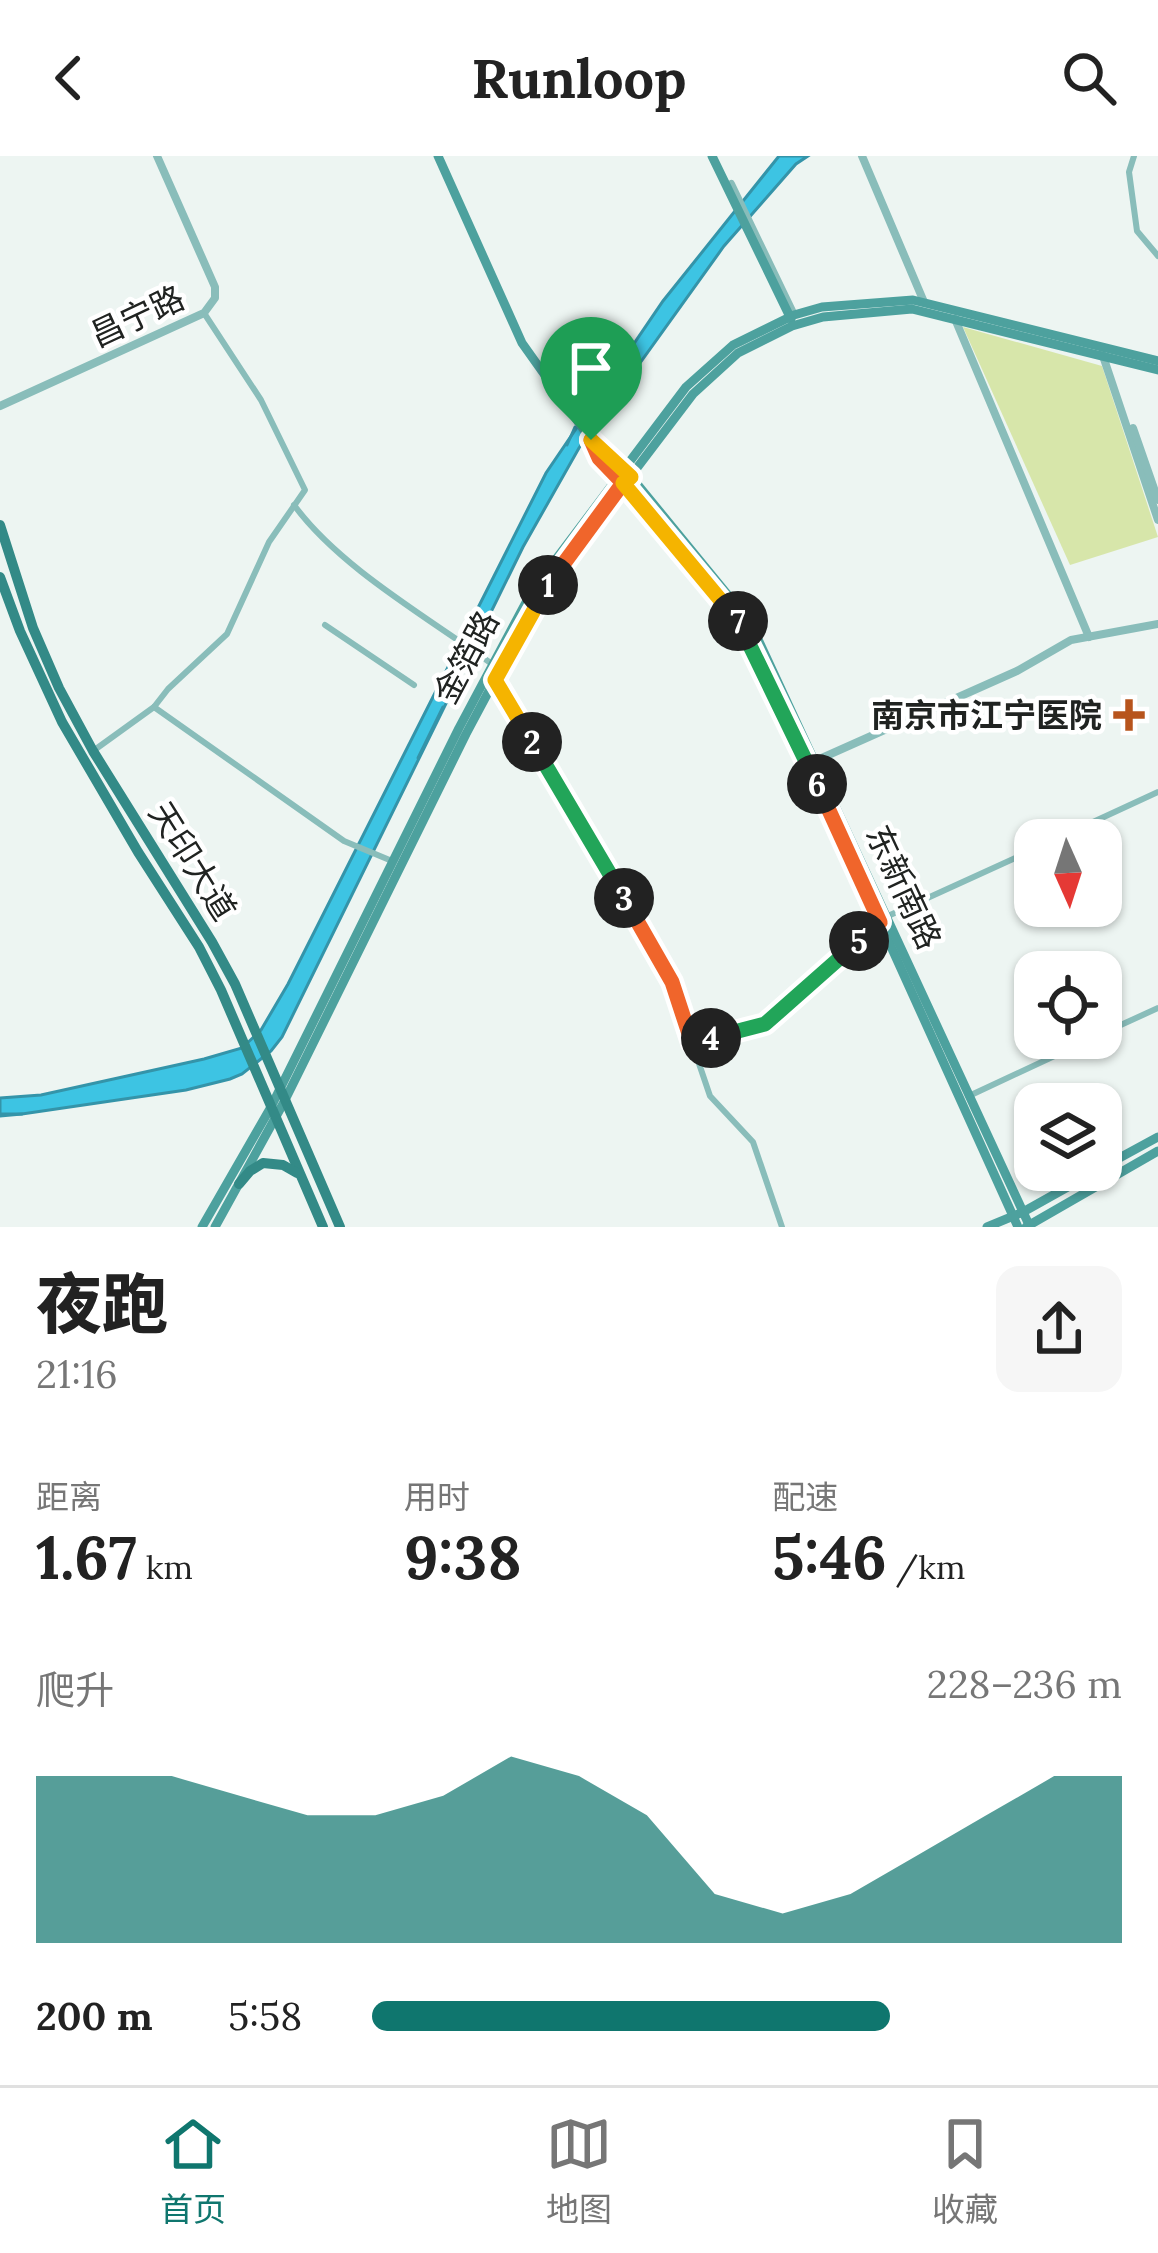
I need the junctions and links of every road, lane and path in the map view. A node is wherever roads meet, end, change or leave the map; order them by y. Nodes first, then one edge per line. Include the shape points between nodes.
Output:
1 (157, 156) edge
2 (437, 156) edge
3 (715, 156) edge
4 (862, 156) edge
5 (1134, 156) edge
6 (1158, 256) edge
7 (924, 302) junction
8 (204, 313) junction
9 (793, 319) junction
10 (955, 319) junction
11 (1104, 351) junction
12 (1158, 361) edge
13 (1158, 370) edge
14 (0, 406) edge
15 (624, 476) junction
16 (1158, 500) edge
17 (294, 506) junction
18 (1158, 520) edge
19 (0, 525) edge
20 (0, 577) edge
21 (1158, 624) edge
22 (325, 625) dead end
23 (1089, 637) junction
24 (493, 664) junction
25 (495, 680) junction
26 (414, 685) dead end
27 (154, 707) junction
28 (94, 752) junction
29 (815, 761) junction
30 (1158, 792) edge
31 (1100, 819) edge
32 (1014, 859) edge
33 (394, 862) junction
34 (884, 919) junction
35 (1158, 1008) edge
36 (1122, 1025) edge
37 (692, 1043) junction
38 (1049, 1059) edge
39 (282, 1096) junction
40 (971, 1096) junction
41 (273, 1113) junction
42 (1158, 1136) edge
43 (1158, 1151) edge
44 (1122, 1156) edge
45 (301, 1178) junction
46 (239, 1184) junction
47 (1068, 1191) edge
48 (1023, 1222) edge
49 (202, 1227) edge
50 (215, 1227) edge
51 (323, 1227) edge
52 (340, 1227) edge
53 (782, 1227) edge
54 (987, 1227) edge

1 - 8 street, 昌宁路 via 214,287
2 - 15 main road via 521,343
3 - 9 main road
4 - 7 street
5 - 6 street via 1137,231
7 - 9 main road, 金箔路 via 821,308
7 - 11 main road, 金箔路
8 - 14 street, 昌宁路
8 - 17 street via 261,400 305,490
9 - 10 main road, 金箔路 via 912,309
9 - 15 main road, 金箔路 via 733,346 686,387
10 - 11 main road, 金箔路
10 - 23 street
11 - 12 main road, 金箔路
11 - 13 main road, 金箔路
11 - 16 street
11 - 18 street
15 - 24 main road, 金箔路 via 532,591
15 - 25 main road, 金箔路 via 539,597
15 - 29 main road, 东新南路 via 750,622
15 - 34 main road, 东新南路 via 742,627
17 - 24 street via 356,567
17 - 27 street via 227,634
19 - 28 main road, 天印大道 via 46,660
20 - 41 main road, 天印大道 via 62,722 199,947
21 - 23 street
22 - 26 street
23 - 29 street
24 - 33 main road, 金箔路
25 - 37 street via 672,982
25 - 39 main road, 金箔路
27 - 28 street
27 - 33 street via 344,841
28 - 39 main road, 天印大道 via 212,942
29 - 34 main road, 东新南路
30 - 31 street
32 - 34 street
33 - 39 main road, 金箔路
34 - 37 street via 765,1024
34 - 40 main road, 东新南路
34 - 48 main road, 东新南路
35 - 36 street
37 - 53 street via 710,1096 753,1142
38 - 40 street
39 - 41 main road
39 - 52 main road, 天印大道
40 - 48 main road, 东新南路
41 - 45 main road, 天印大道
41 - 46 main road
41 - 49 main road
42 - 44 main road
43 - 48 main road
45 - 46 main road via 263,1163
45 - 51 main road, 天印大道
46 - 50 main road
47 - 48 main road
48 - 54 main road

